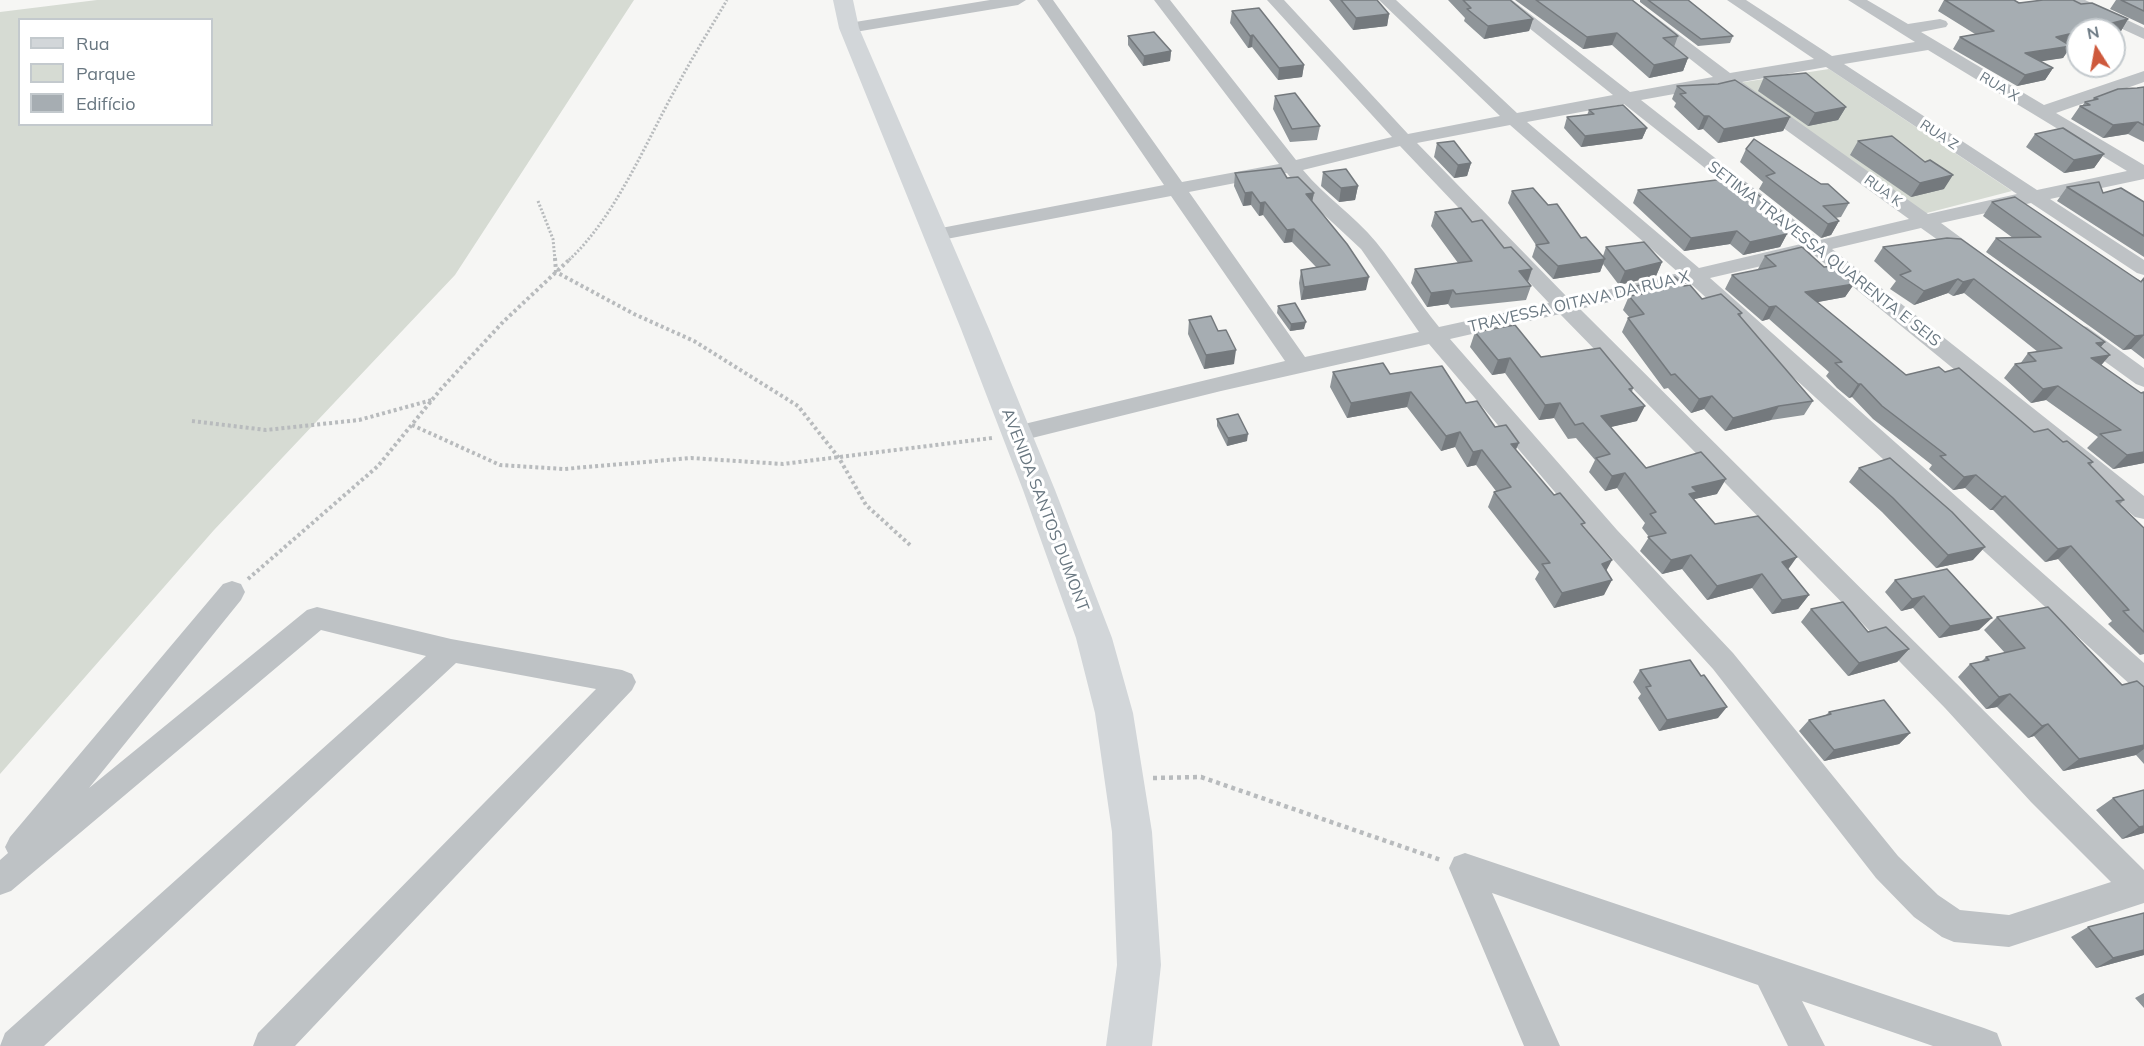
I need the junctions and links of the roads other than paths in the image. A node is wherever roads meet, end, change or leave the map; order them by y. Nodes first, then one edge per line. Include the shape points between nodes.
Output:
1 (1018, 0) edge
2 (1045, 0) edge
3 (1162, 0) edge
4 (1275, 0) edge
5 (1387, 0) edge
6 (1502, 0) edge
7 (1623, 0) edge
8 (1735, 0) edge
9 (1856, 0) edge
10 (2072, 0) edge
11 (846, 14) edge
12 (1940, 24) dead end
13 (1904, 30) junction
14 (2144, 34) edge
15 (1928, 45) junction
16 (1827, 62) junction
17 (2144, 76) edge
18 (1727, 79) junction
19 (1627, 99) junction
20 (2042, 112) junction
21 (1514, 120) junction
22 (1404, 141) junction
23 (1291, 166) junction
24 (2144, 173) edge
25 (1177, 189) junction
26 (2033, 195) junction
27 (1924, 221) junction
28 (936, 235) junction
29 (1816, 246) junction
30 (1991, 269) edge
31 (2144, 269) edge
32 (1694, 275) junction
33 (1564, 306) junction
34 (2068, 324) edge
35 (1434, 335) junction
36 (1299, 365) junction
37 (2144, 379) edge
38 (1016, 434) junction
39 (2144, 510) edge
40 (232, 592) road end
41 (451, 651) junction
42 (2144, 680) edge
43 (0, 873) edge
44 (0, 880) edge
45 (2142, 888) edge
46 (1770, 973) junction
47 (18, 1046) edge
48 (271, 1046) edge
49 (1129, 1046) edge
50 (1542, 1046) edge
51 (1808, 1046) edge
52 (1984, 1046) edge

1 - 11 street
2 - 25 street
3 - 23 street
4 - 22 street
5 - 21 street
6 - 19 street, SETIMA TRAVESSA QUARENTA E SEIS
7 - 18 street, RUA K
8 - 16 street, RUA Z
9 - 13 street, RUA X
10 - 14 street
11 - 28 main road, AVENIDA SANTOS DUMONT
12 - 13 street
13 - 15 street, RUA X
15 - 16 street
15 - 20 street, RUA X
16 - 18 street
16 - 26 street, RUA Z
17 - 20 street
18 - 19 street
18 - 27 street, RUA K
19 - 21 street
19 - 29 street, SETIMA TRAVESSA QUARENTA E SEIS
20 - 24 street, RUA X
21 - 22 street
21 - 32 street
22 - 23 street
22 - 33 street
23 - 25 street
23 - 35 street via 1325,207 1368,245
24 - 26 street, TRAVESSA OITAVA DA RUA X
25 - 28 street
25 - 36 street
26 - 27 street, TRAVESSA OITAVA DA RUA X
26 - 31 street, RUA Z
27 - 29 street, TRAVESSA OITAVA DA RUA X
27 - 30 street, RUA K
28 - 38 main road, AVENIDA SANTOS DUMONT
29 - 32 street, TRAVESSA OITAVA DA RUA X
29 - 39 street, SETIMA TRAVESSA QUARENTA E SEIS
32 - 33 street, TRAVESSA OITAVA DA RUA X
32 - 42 street
33 - 35 street, TRAVESSA OITAVA DA RUA X
33 - 45 street via 1955,699 2042,792
34 - 37 street
35 - 36 street, TRAVESSA OITAVA DA RUA X
35 - 45 street via 1608,537 1723,661 1887,867 1926,906 1954,926 2009,931
36 - 38 street, TRAVESSA OITAVA DA RUA X via 1138,401
38 - 49 main road, AVENIDA SANTOS DUMONT via 1094,638 1114,713 1132,832 1139,965
40 - 43 street
41 - 44 street via 317,618
41 - 47 street
41 - 48 street via 622,682
46 - 50 street via 1465,868
46 - 51 street
46 - 52 street

